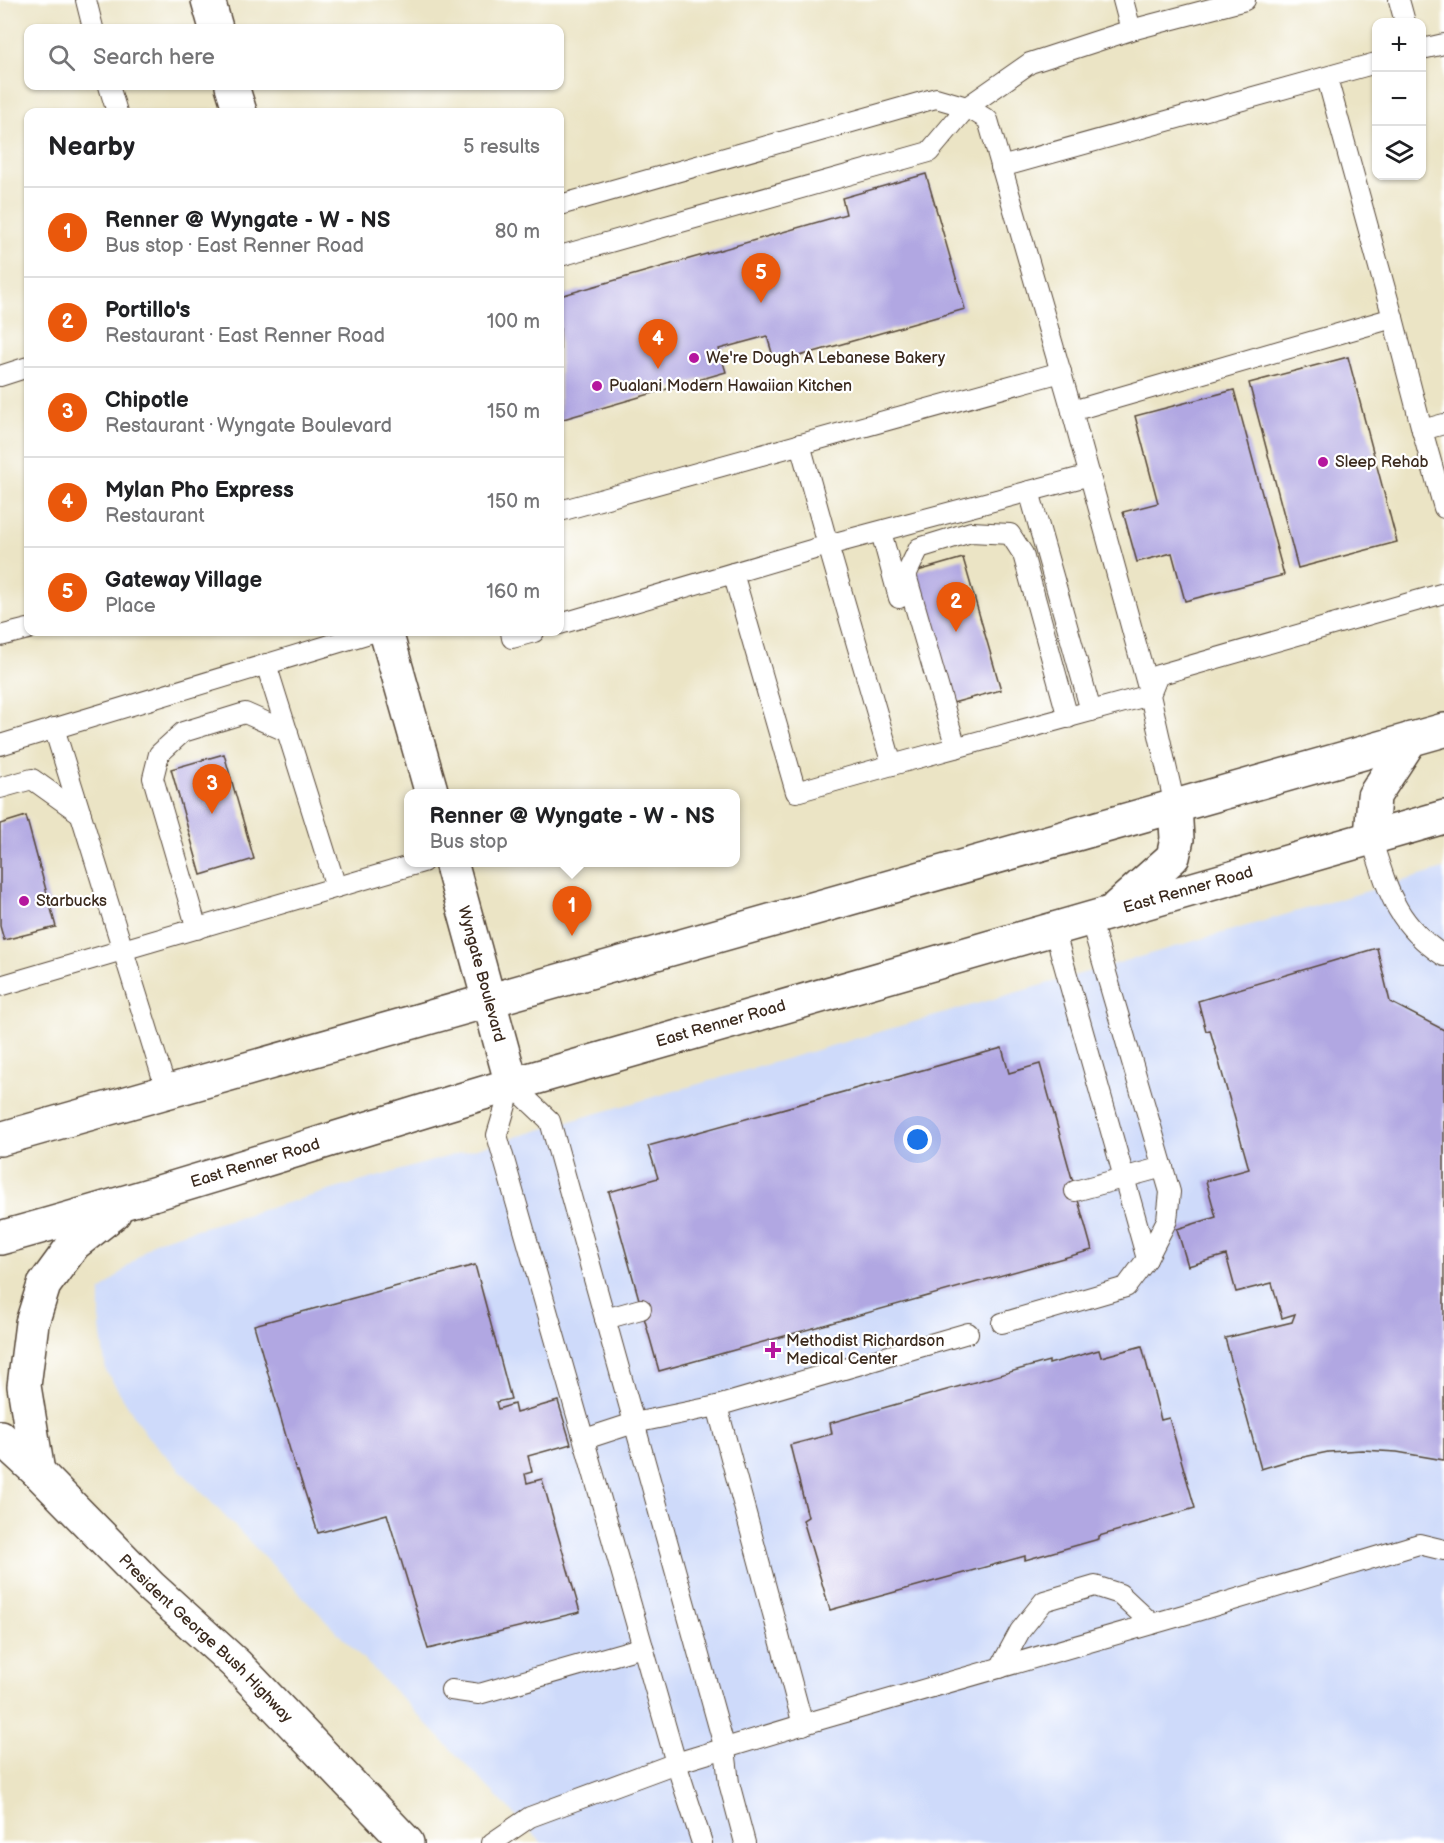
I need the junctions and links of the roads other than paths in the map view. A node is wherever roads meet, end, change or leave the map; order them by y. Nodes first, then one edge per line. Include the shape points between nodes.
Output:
1 (86, 0) edge
2 (208, 0) edge
3 (1123, 0) edge
4 (1245, 0) edge
5 (1399, 0) edge
6 (1225, 3) edge
7 (1404, 18) edge
8 (92, 24) edge
9 (215, 24) edge
10 (1131, 30) junction
11 (1444, 44) edge
12 (1426, 49) edge
13 (1372, 64) edge
14 (1327, 78) junction
15 (110, 90) edge
16 (233, 90) edge
17 (967, 107) junction
18 (116, 108) edge
19 (239, 108) edge
20 (1001, 167) junction
21 (564, 204) edge
22 (564, 255) edge
23 (1393, 318) junction
24 (24, 368) edge
25 (1061, 372) junction
26 (0, 376) edge
27 (1072, 411) junction
28 (1444, 424) edge
29 (1422, 430) junction
30 (800, 444) junction
31 (1090, 475) junction
32 (1029, 491) junction
33 (1444, 508) edge
34 (564, 510) edge
35 (881, 532) junction
36 (828, 546) junction
37 (733, 573) junction
38 (1444, 593) edge
39 (564, 623) edge
40 (24, 629) edge
41 (0, 636) edge
42 (360, 636) edge
43 (387, 636) edge
44 (266, 664) junction
45 (1150, 695) junction
46 (1091, 711) junction
47 (1068, 718) junction
48 (54, 728) junction
49 (1444, 730) edge
50 (288, 732) junction
51 (1411, 739) junction
52 (0, 744) edge
53 (949, 750) junction
54 (892, 765) junction
55 (0, 788) edge
56 (431, 789) edge
57 (1175, 806) junction
58 (81, 814) junction
59 (1444, 817) edge
60 (1371, 838) junction
61 (406, 867) edge
62 (452, 867) edge
63 (336, 887) junction
64 (1101, 915) junction
65 (197, 929) junction
66 (1053, 929) junction
67 (124, 950) junction
68 (1444, 956) edge
69 (0, 986) edge
70 (490, 1000) junction
71 (512, 1084) junction
72 (167, 1092) junction
73 (0, 1139) edge
74 (1163, 1167) junction
75 (1123, 1178) junction
76 (1076, 1191) dead end
77 (125, 1204) junction
78 (0, 1238) edge
79 (1147, 1259) junction
80 (641, 1309) dead end
81 (604, 1319) junction
82 (1002, 1323) dead end
83 (968, 1333) dead end
84 (717, 1406) junction
85 (634, 1423) junction
86 (0, 1437) edge
87 (585, 1439) junction
88 (0, 1456) edge
89 (38, 1472) junction
90 (1444, 1550) edge
91 (1152, 1624) junction
92 (643, 1647) junction
93 (1000, 1668) junction
94 (451, 1690) dead end
95 (803, 1725) junction
96 (725, 1749) junction
97 (676, 1763) junction
98 (407, 1843) edge
99 (492, 1843) edge
100 (702, 1843) edge
101 (745, 1843) edge

1 - 8 lane
2 - 9 main road
3 - 10 lane
4 - 6 lane
5 - 7 lane
6 - 10 lane
10 - 17 lane via 1030,63
11 - 12 lane
13 - 14 lane
14 - 20 lane
14 - 23 lane
15 - 18 lane
16 - 19 main road
17 - 20 lane via 988,120
17 - 21 lane via 936,98
17 - 22 lane via 929,152
20 - 25 lane
23 - 27 lane
23 - 29 lane
24 - 26 lane
25 - 27 lane
25 - 30 lane
27 - 31 lane
28 - 29 lane
29 - 33 lane
30 - 34 lane
30 - 36 lane
31 - 32 lane
31 - 45 lane
32 - 35 lane
32 - 46 lane
35 - 36 lane
35 - 53 lane
36 - 37 lane
36 - 54 lane
37 - 39 lane
37 - 54 lane via 796,792
38 - 45 lane via 1158,675
40 - 41 lane
42 - 44 lane
43 - 56 main road
44 - 48 lane
44 - 50 lane
45 - 46 lane
45 - 57 lane
46 - 47 lane
47 - 53 lane
47 - 53 lane via 1023,554 1010,534 971,532 919,548 906,575
48 - 52 lane
48 - 58 lane
49 - 51 main road
50 - 63 lane
50 - 65 lane via 245,713 183,732 159,754 153,778
51 - 57 main road
51 - 60 main road via 1374,796
53 - 54 lane
55 - 58 lane via 32,779
57 - 64 main road via 1177,839 1173,857
57 - 70 main road
58 - 67 lane
59 - 60 main road, East Renner Road
60 - 64 main road, East Renner Road
60 - 68 lane via 1398,911 1422,941
61 - 63 lane
62 - 70 main road, Wyngate Boulevard
63 - 65 lane
64 - 66 main road, East Renner Road
64 - 74 lane
65 - 67 lane
66 - 71 main road, East Renner Road
66 - 75 lane
67 - 69 lane
67 - 72 lane
70 - 71 main road, Wyngate Boulevard
70 - 72 main road
71 - 77 main road, East Renner Road
71 - 81 lane via 550,1121
71 - 87 lane via 497,1135
72 - 73 main road
74 - 75 lane
74 - 79 lane via 1170,1192 1167,1220
75 - 76 lane
75 - 79 lane
77 - 78 main road, East Renner Road
77 - 89 main road via 74,1244 44,1285 32,1323 24,1386
79 - 82 lane via 1126,1287
80 - 81 lane
81 - 85 lane
83 - 84 lane
84 - 85 lane
84 - 95 lane
85 - 87 lane
85 - 96 lane
86 - 89 main road, President George Bush Highway
87 - 92 lane
88 - 89 main road
89 - 98 main road, President George Bush Highway via 151,1587 236,1664
90 - 91 lane via 1419,1544
91 - 93 lane
91 - 93 lane via 1120,1594 1095,1586 1044,1601 1020,1631
92 - 94 lane via 479,1694
92 - 97 lane
93 - 95 lane
95 - 96 lane
96 - 97 lane
96 - 101 lane via 729,1783
97 - 99 lane via 530,1817
97 - 100 lane

